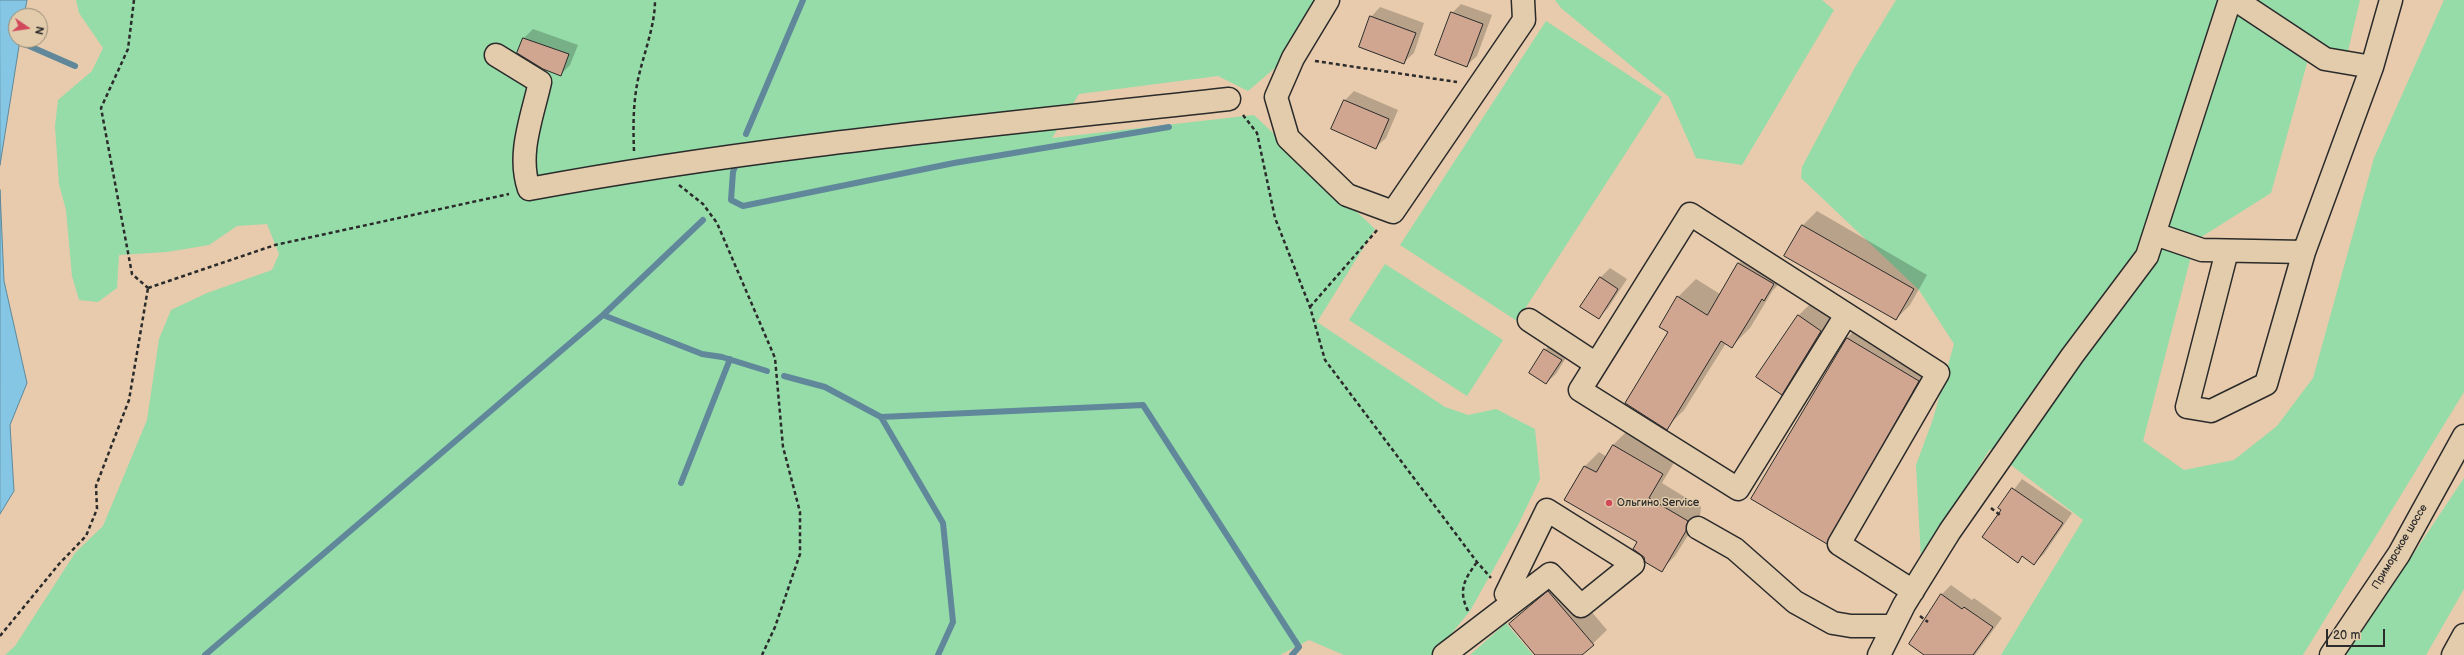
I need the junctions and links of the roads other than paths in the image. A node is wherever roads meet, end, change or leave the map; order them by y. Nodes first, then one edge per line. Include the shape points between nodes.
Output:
1 (1328, 0) edge
2 (1523, 0) edge
3 (2230, 0) edge
4 (2236, 0) edge
5 (2391, 0) edge
6 (496, 55) dead end
7 (2372, 67) junction
8 (1229, 99) road end
9 (2155, 234) junction
10 (2227, 251) junction
11 (2304, 252) junction
12 (1846, 315) junction
13 (1529, 320) dead end
14 (1596, 364) junction
15 (2464, 436) edge
16 (1698, 528) dead end
17 (1913, 591) junction
18 (1506, 593) junction
19 (1893, 626) junction
20 (2464, 635) edge
21 (1444, 655) edge
22 (1879, 655) edge
23 (2331, 655) edge
24 (2453, 655) edge

1 - 2 main road via 1293,58 1276,97 1288,138 1347,195 1393,212 1524,20
3 - 9 main road
4 - 7 main road via 2325,59
5 - 7 main road
6 - 8 main road via 540,82 524,152 524,173 529,190 645,168 1042,118
7 - 11 main road
9 - 10 main road via 2202,250
9 - 17 main road via 2147,256 1995,465
10 - 11 main road
10 - 11 main road via 2187,407 2211,411 2266,384
12 - 14 main road via 1690,214
12 - 14 main road via 1738,489 1580,390
12 - 17 main road via 1938,373 1839,544
13 - 14 main road
15 - 23 main road, Приморское шоссе via 2399,554
16 - 19 main road via 1735,549 1796,602 1833,623 1851,626
17 - 19 main road
18 - 18 main road via 1550,574 1581,606 1633,564 1547,510
18 - 21 main road via 1476,630
19 - 22 main road
20 - 24 main road

